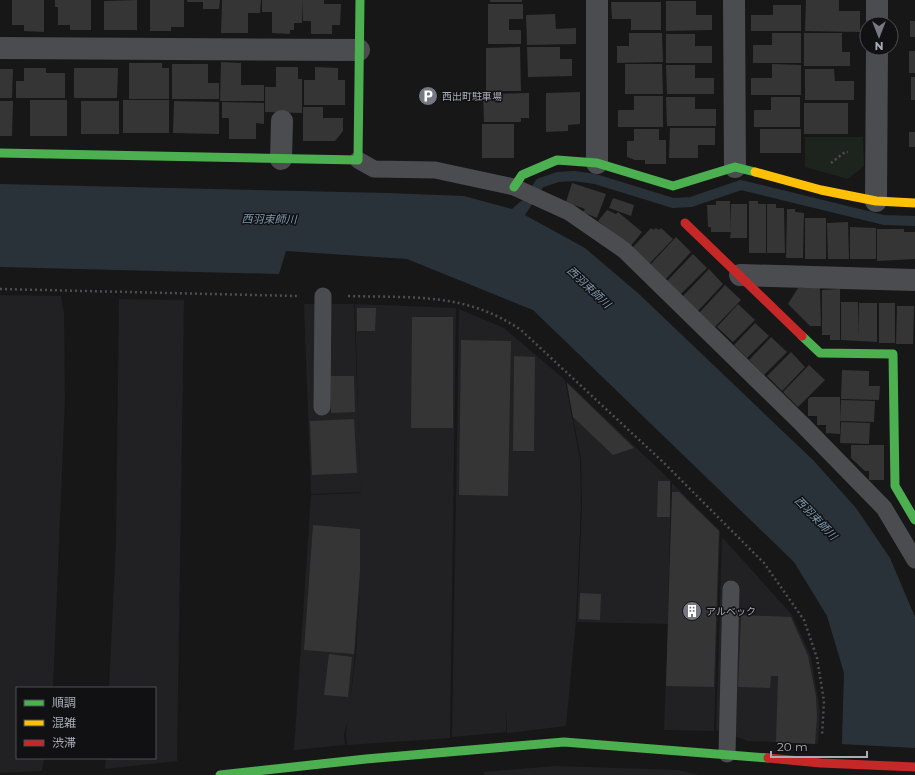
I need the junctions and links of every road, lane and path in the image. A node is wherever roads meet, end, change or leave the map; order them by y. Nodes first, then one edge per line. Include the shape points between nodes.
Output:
1 (360, 0) edge
2 (597, 0) edge
3 (734, 0) edge
4 (877, 0) edge
5 (877, 16) edge
6 (0, 48) edge
7 (359, 50) junction
8 (877, 56) edge
9 (282, 121) dead end
10 (876, 152) junction
11 (0, 153) edge
12 (281, 159) junction
13 (358, 160) junction
14 (597, 163) junction
15 (735, 167) junction
16 (821, 190) junction
17 (526, 192) junction
18 (876, 201) junction
19 (915, 203) edge
20 (685, 223) dead end
21 (740, 275) junction
22 (915, 280) edge
23 (0, 289) edge
24 (323, 296) junction
25 (322, 407) dead end
26 (915, 520) edge
27 (915, 560) edge
28 (731, 589) dead end
29 (727, 754) junction
30 (915, 767) edge
31 (821, 769) edge
32 (220, 775) edge

1 - 7 street
2 - 14 street
3 - 15 street
4 - 5 street
6 - 7 street
7 - 13 street
8 - 10 street
9 - 12 street
10 - 16 path via 845,152 829,164
10 - 18 street
11 - 12 street
12 - 13 street
13 - 17 lane via 374,169 435,170
14 - 15 street via 673,186
14 - 17 street via 557,160 522,175
15 - 16 street
16 - 18 street
17 - 27 lane via 569,212 624,250 884,508
18 - 19 street
20 - 21 street
21 - 22 street
21 - 26 street via 820,353 893,354 895,486
23 - 24 path
24 - 25 lane
24 - 31 path via 435,298 457,301 503,318 521,330 657,457 764,563 804,620 817,658 824,701
28 - 29 lane
29 - 31 street
29 - 32 street via 564,742
30 - 31 street

